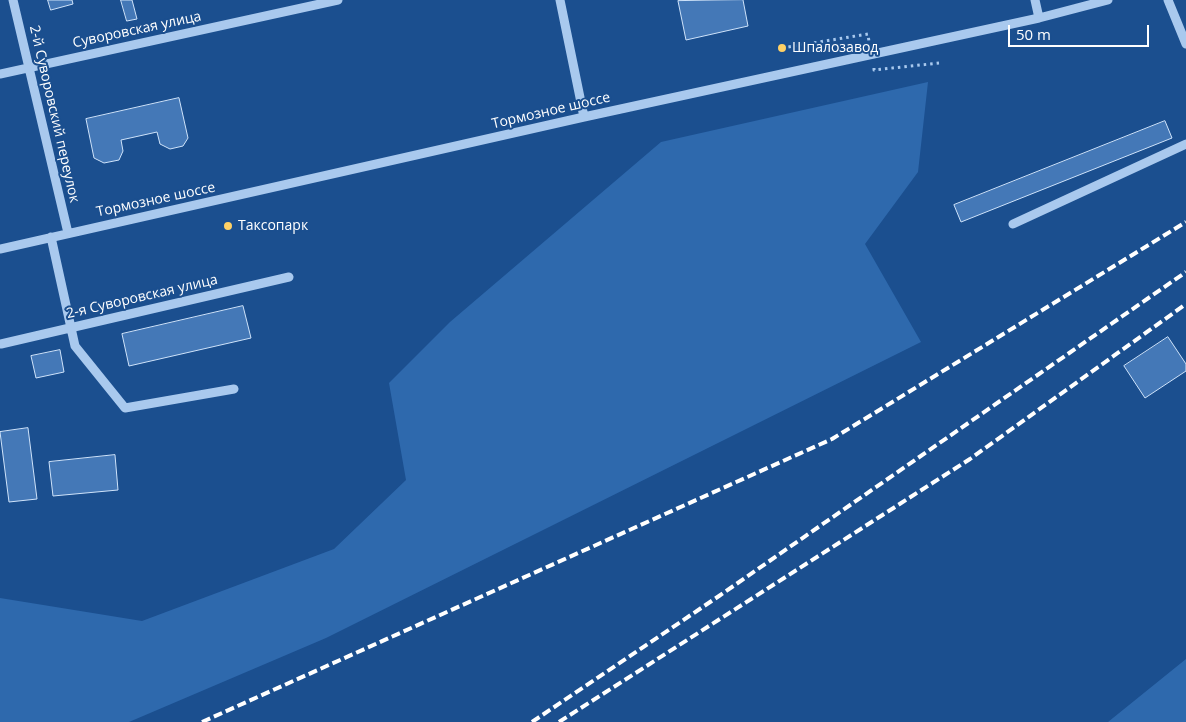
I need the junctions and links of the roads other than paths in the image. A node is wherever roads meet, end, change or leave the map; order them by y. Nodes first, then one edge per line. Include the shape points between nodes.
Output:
1 (14, 0) edge
2 (338, 0) edge
3 (560, 0) edge
4 (1035, 0) edge
5 (1108, 0) edge
6 (1168, 0) edge
7 (1039, 18) junction
8 (1186, 44) edge
9 (30, 68) junction
10 (0, 74) edge
11 (584, 117) junction
12 (1186, 144) edge
13 (1013, 224) dead end
14 (68, 234) junction
15 (51, 238) junction
16 (0, 249) edge
17 (289, 277) dead end
18 (71, 328) junction
19 (0, 344) edge
20 (234, 389) dead end

1 - 9 street, 2-й Суворовский переулок
2 - 9 street, Суворовская улица
3 - 11 street
4 - 7 street
5 - 7 street, Тормозное шоссе
6 - 8 street
7 - 11 street, Тормозное шоссе
9 - 10 street, Суворовская улица
9 - 14 street, 2-й Суворовский переулок
11 - 14 street, Тормозное шоссе
12 - 13 street
14 - 15 street, Тормозное шоссе
15 - 16 street, Тормозное шоссе
15 - 18 street
17 - 18 street, 2-я Суворовская улица
18 - 19 street, 2-я Суворовская улица
18 - 20 street via 75,346 125,408

